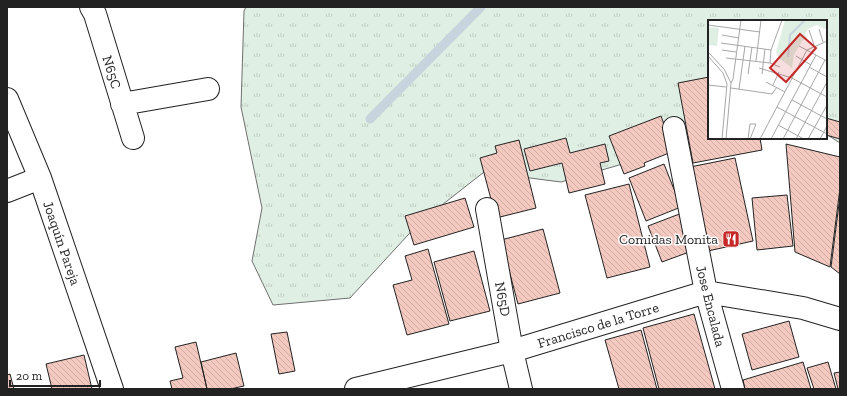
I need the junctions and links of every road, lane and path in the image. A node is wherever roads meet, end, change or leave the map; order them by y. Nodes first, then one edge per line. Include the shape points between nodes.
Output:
1 (91, 7) edge
2 (208, 88) dead end
3 (7, 99) edge
4 (122, 104) junction
5 (674, 128) dead end
6 (132, 138) dead end
7 (40, 178) junction
8 (7, 191) edge
9 (487, 209) dead end
10 (706, 292) junction
11 (840, 319) edge
12 (512, 350) junction
13 (112, 389) edge
14 (356, 389) edge
15 (521, 389) edge
16 (733, 389) edge

1 - 4 street, N65C
2 - 4 street
3 - 7 street, Joaquín Pareja
4 - 6 street, N65C
5 - 10 street, Jose Encalada
7 - 8 street
7 - 13 street, Joaquín Pareja
9 - 12 street, N65D
10 - 11 street, Francisco de la Torre via 803,308
10 - 12 street, Francisco de la Torre
10 - 16 street, Jose Encalada
12 - 14 street, Francisco de la Torre
12 - 15 street, N65D

